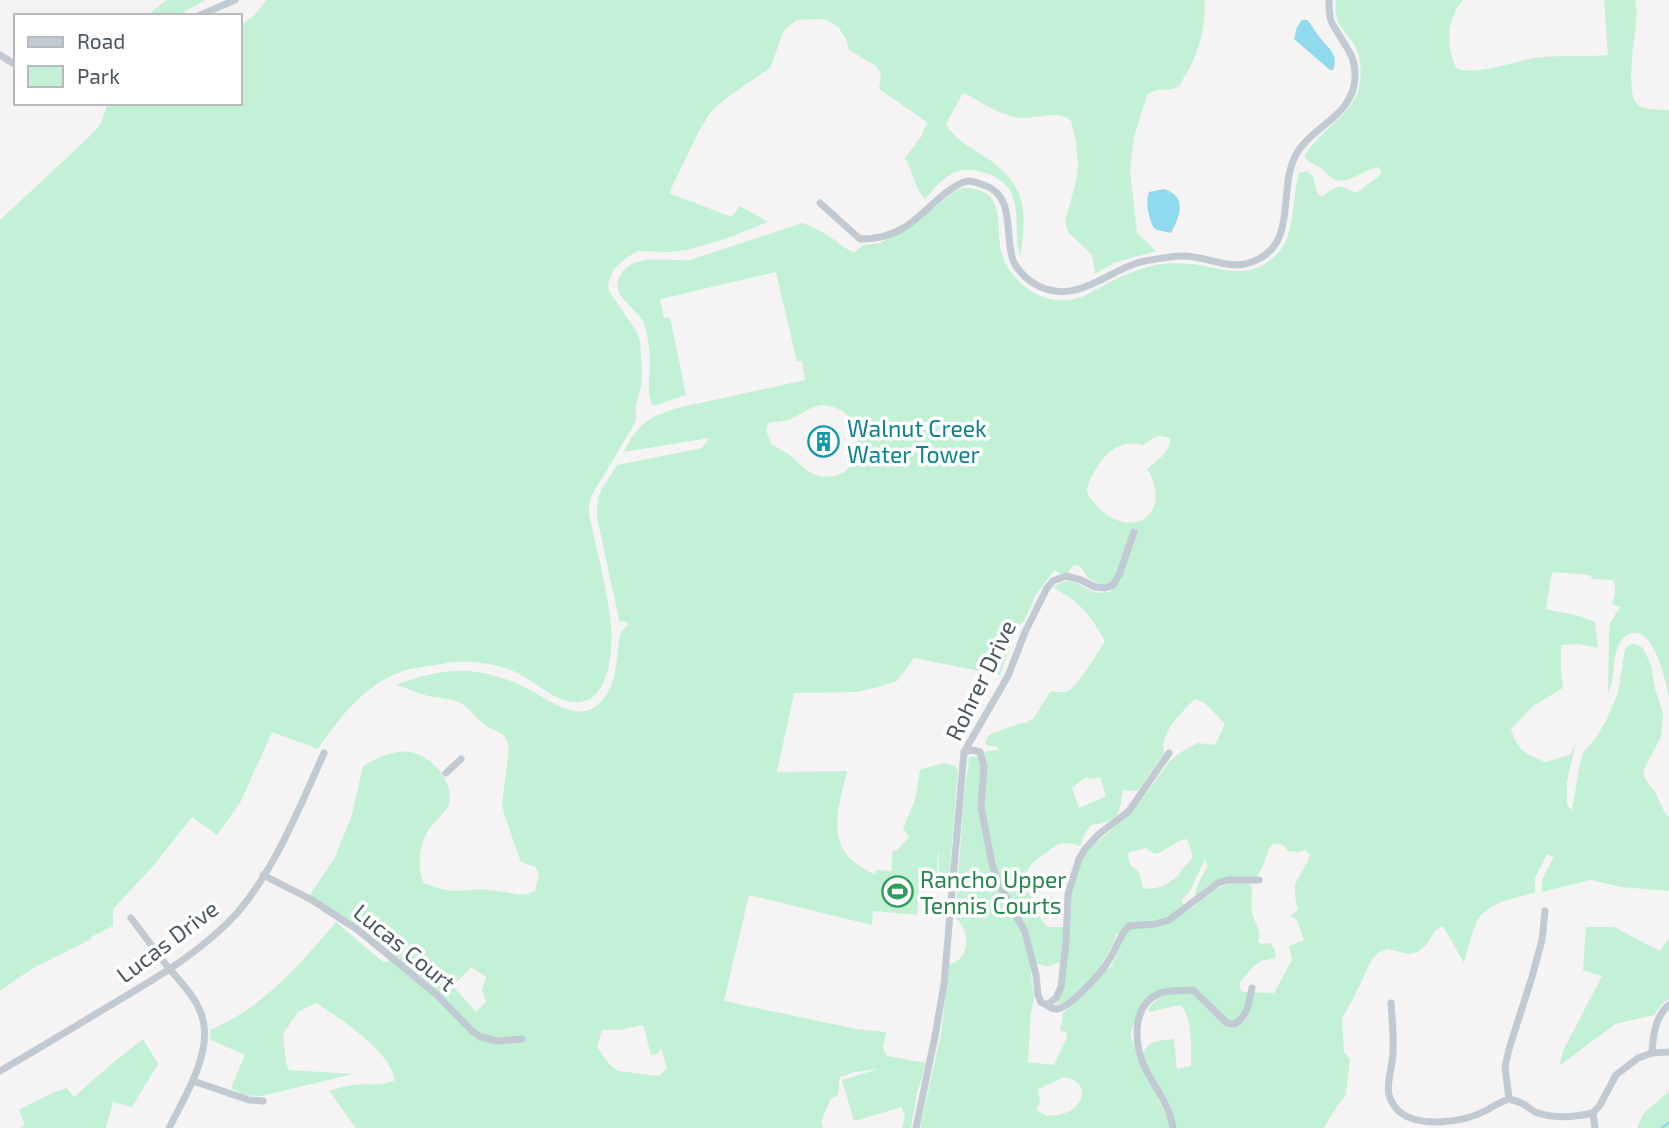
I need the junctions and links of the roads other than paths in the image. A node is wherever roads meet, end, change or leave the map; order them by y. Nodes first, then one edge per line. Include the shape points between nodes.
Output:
1 (235, 0) edge
2 (1329, 0) edge
3 (203, 14) edge
4 (820, 203) dead end
5 (1134, 532) dead end
6 (964, 752) junction
7 (324, 753) dead end
8 (1169, 753) dead end
9 (461, 759) dead end
10 (446, 773) dead end
11 (263, 876) junction
12 (1259, 880) dead end
13 (1545, 911) dead end
14 (131, 918) dead end
15 (169, 969) junction
16 (1252, 988) dead end
17 (1391, 1003) dead end
18 (1047, 1005) junction
19 (1669, 1005) edge
20 (522, 1039) dead end
21 (1669, 1052) edge
22 (1652, 1053) junction
23 (0, 1071) edge
24 (193, 1081) junction
25 (1509, 1099) junction
26 (263, 1101) dead end
27 (1593, 1113) junction
28 (169, 1128) edge
29 (915, 1128) edge
30 (1173, 1128) edge
31 (1595, 1128) edge

1 - 3 street
2 - 4 street via 1331,22 1354,62 1354,88 1344,108 1299,148 1288,171 1284,224 1276,244 1251,262 1236,265 1185,256 1138,263 1067,293 1032,283 1021,272 1013,260 1005,203 992,188 970,181 956,185 905,227 877,239 860,239
5 - 6 street, Rohrer Drive via 1113,585 1095,587 1066,576 1047,588 1008,676
6 - 18 street via 976,750 983,759 981,807 992,864 1025,932 1038,995
6 - 29 street, Rohrer Drive via 944,984
7 - 11 street, Lucas Drive
8 - 18 street via 1129,811 1079,859 1068,894 1061,987
9 - 10 street
11 - 15 street, Lucas Drive via 217,934
11 - 20 street, Lucas Court via 358,930 481,1037
12 - 18 street via 1218,883 1170,920 1129,926 1108,962 1068,1004 1057,1009
13 - 25 street via 1542,940 1508,1049
14 - 15 street
15 - 23 street, Lucas Drive
15 - 24 street via 190,993 204,1026 203,1051
16 - 30 street via 1248,1008 1234,1024 1227,1023 1193,990 1160,993 1140,1016 1138,1049 1169,1109
17 - 25 street via 1389,1097 1405,1116 1435,1123 1463,1118
19 - 22 street via 1659,1015
21 - 22 street
22 - 27 street via 1616,1075
24 - 26 street
24 - 28 street
25 - 27 street via 1542,1114
27 - 31 street

